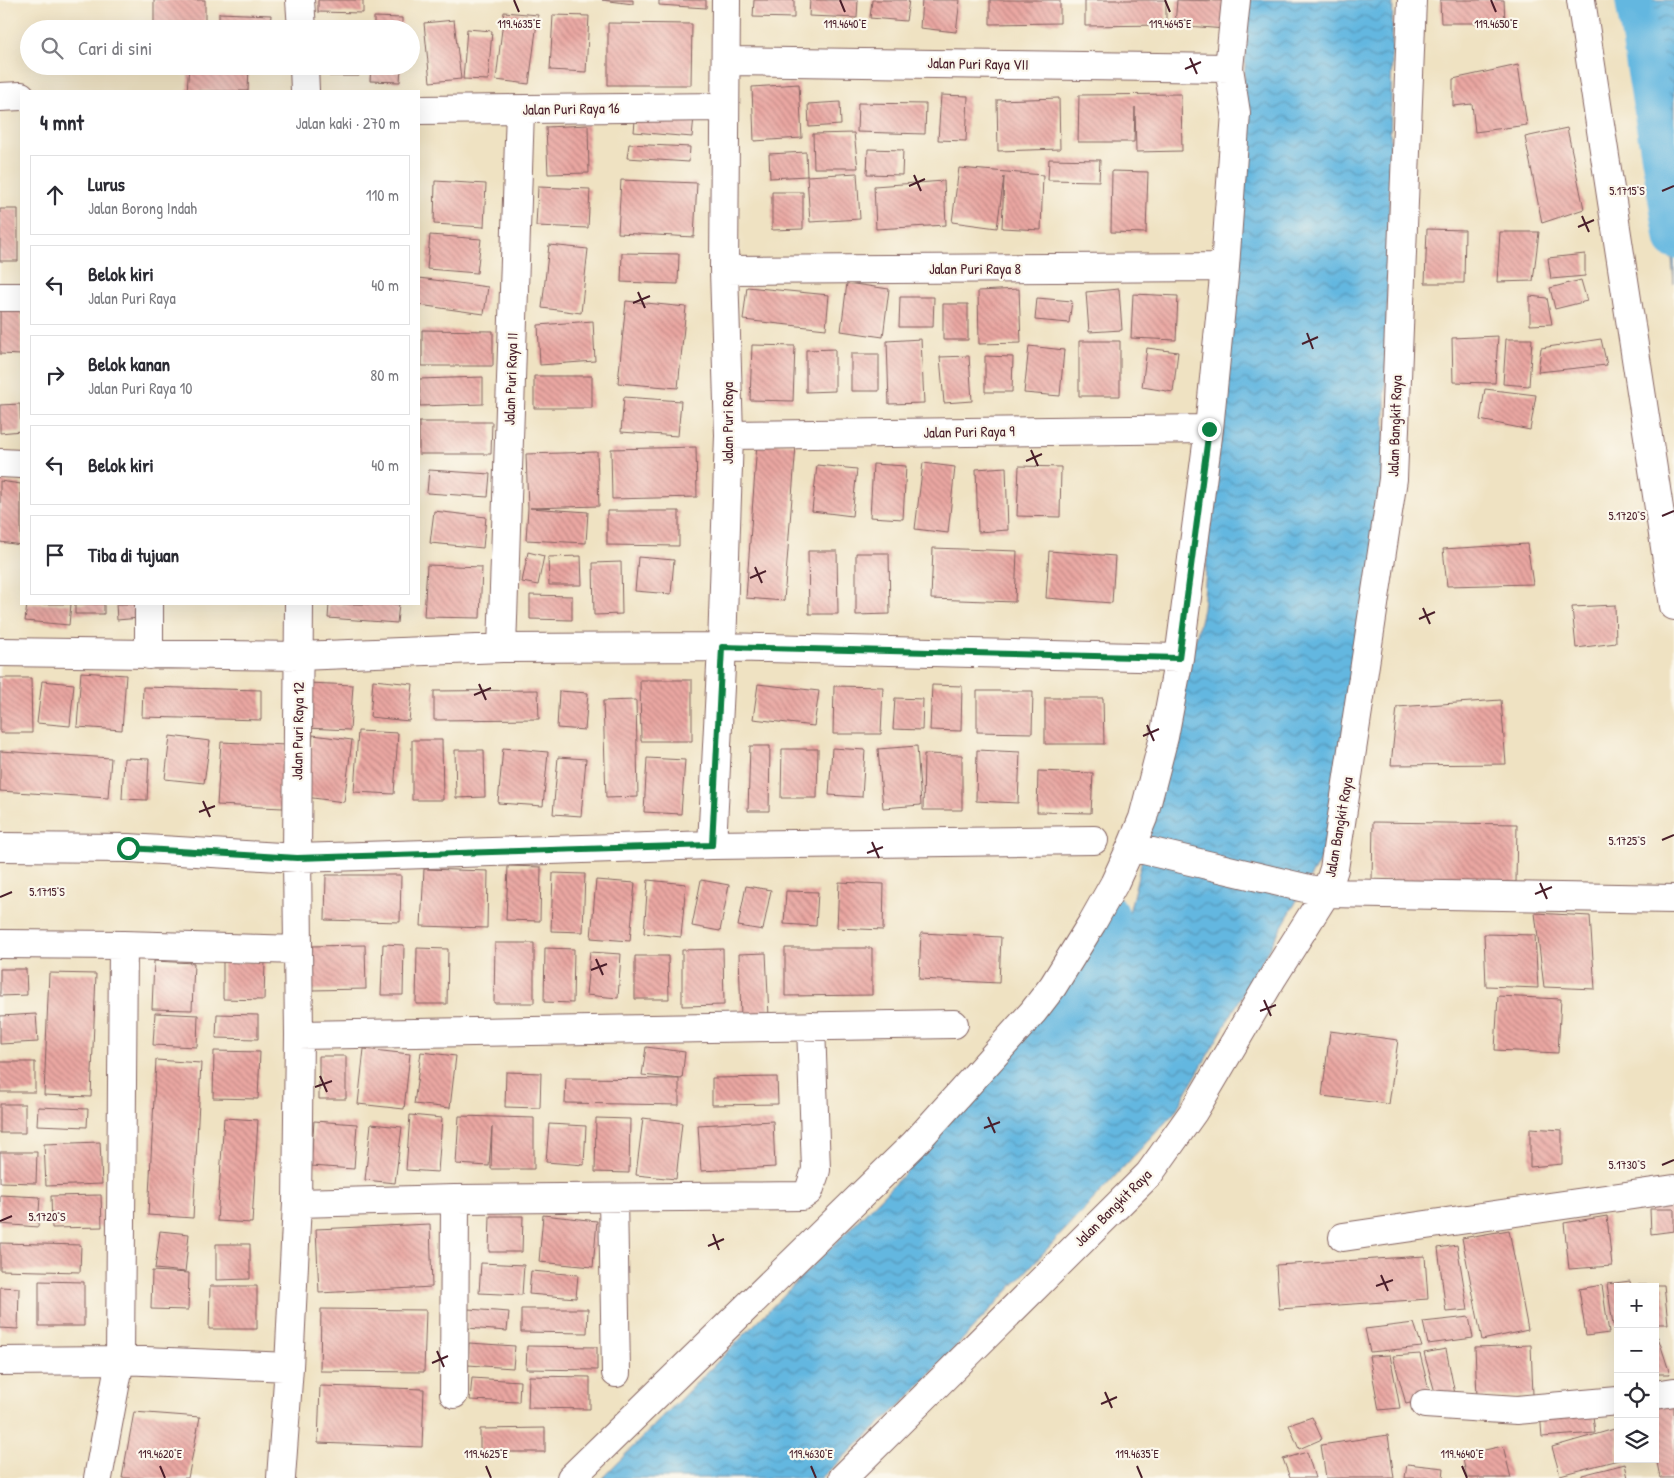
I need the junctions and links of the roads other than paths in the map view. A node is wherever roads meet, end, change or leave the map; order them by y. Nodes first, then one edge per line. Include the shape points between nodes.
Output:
1 (300, 0) edge
2 (726, 0) edge
3 (1236, 0) edge
4 (1412, 0) edge
5 (1581, 0) edge
6 (301, 20) edge
7 (726, 60) junction
8 (1229, 68) junction
9 (304, 75) edge
10 (305, 90) edge
11 (0, 96) edge
12 (20, 96) edge
13 (724, 107) junction
14 (420, 110) edge
15 (520, 110) junction
16 (1225, 267) junction
17 (724, 270) junction
18 (0, 297) edge
19 (20, 297) edge
20 (1209, 429) junction
21 (729, 435) junction
22 (0, 464) edge
23 (20, 464) edge
24 (149, 605) edge
25 (299, 605) edge
26 (1674, 606) edge
27 (722, 647) junction
28 (502, 648) junction
29 (0, 652) edge
30 (149, 655) junction
31 (298, 656) junction
32 (1179, 658) junction
33 (1094, 840) dead end
34 (712, 845) junction
35 (0, 847) edge
36 (1135, 848) junction
37 (297, 858) junction
38 (1319, 891) junction
39 (1674, 899) edge
40 (0, 944) edge
41 (123, 945) junction
42 (298, 950) junction
43 (954, 1024) dead end
44 (810, 1026) junction
45 (299, 1035) junction
46 (1674, 1189) edge
47 (613, 1198) junction
48 (455, 1199) junction
49 (297, 1203) junction
50 (1343, 1237) dead end
51 (120, 1360) junction
52 (0, 1361) edge
53 (289, 1367) junction
54 (616, 1374) dead end
55 (1674, 1392) edge
56 (454, 1394) dead end
57 (1659, 1394) edge
58 (1614, 1401) edge
59 (1425, 1404) dead end
60 (98, 1478) edge
61 (281, 1478) edge
62 (571, 1478) edge
63 (843, 1478) edge

1 - 6 street
2 - 7 street, Jalan Puri Raya
3 - 8 street
4 - 38 street, Jalan Bangkit Raya via 1393,479 1334,869
5 - 26 street
7 - 8 street, Jalan Puri Raya VII
7 - 13 street, Jalan Puri Raya
8 - 16 street via 1236,113
9 - 10 street
11 - 12 street
13 - 15 street, Jalan Puri Raya 16
13 - 17 street, Jalan Puri Raya
14 - 15 street, Jalan Puri Raya 16
15 - 28 street, Jalan Puri Raya II
16 - 17 street, Jalan Puri Raya 8
16 - 20 street
17 - 21 street, Jalan Puri Raya
18 - 19 street
20 - 21 street, Jalan Puri Raya 9
20 - 32 street
21 - 27 street, Jalan Puri Raya
22 - 23 street
24 - 30 street
25 - 31 street, Jalan Puri Raya 12
27 - 28 street
27 - 32 street
27 - 34 street, Jalan Puri Raya
28 - 31 street
29 - 30 street
30 - 31 street
31 - 37 street, Jalan Puri Raya 12
32 - 36 street via 1164,737
33 - 34 street
34 - 37 street
35 - 37 street via 128,848
36 - 38 street
36 - 62 street via 1053,986 914,1144
37 - 42 street, Jalan Puri Raya 12
38 - 39 street
38 - 63 street, Jalan Bangkit Raya via 1194,1111 1149,1174
40 - 41 street
41 - 42 street
41 - 51 street
42 - 45 street, Jalan Puri Raya 12
43 - 44 street
44 - 45 street
44 - 47 street via 816,1170 810,1191 793,1197
45 - 49 street, Jalan Puri Raya 12
46 - 50 street
47 - 48 street
47 - 54 street
48 - 49 street
48 - 56 street
49 - 53 street, Jalan Puri Raya 12
51 - 52 street
51 - 53 street
51 - 60 street
53 - 61 street, Jalan Puri Raya 12
55 - 57 street
58 - 59 street via 1517,1410

